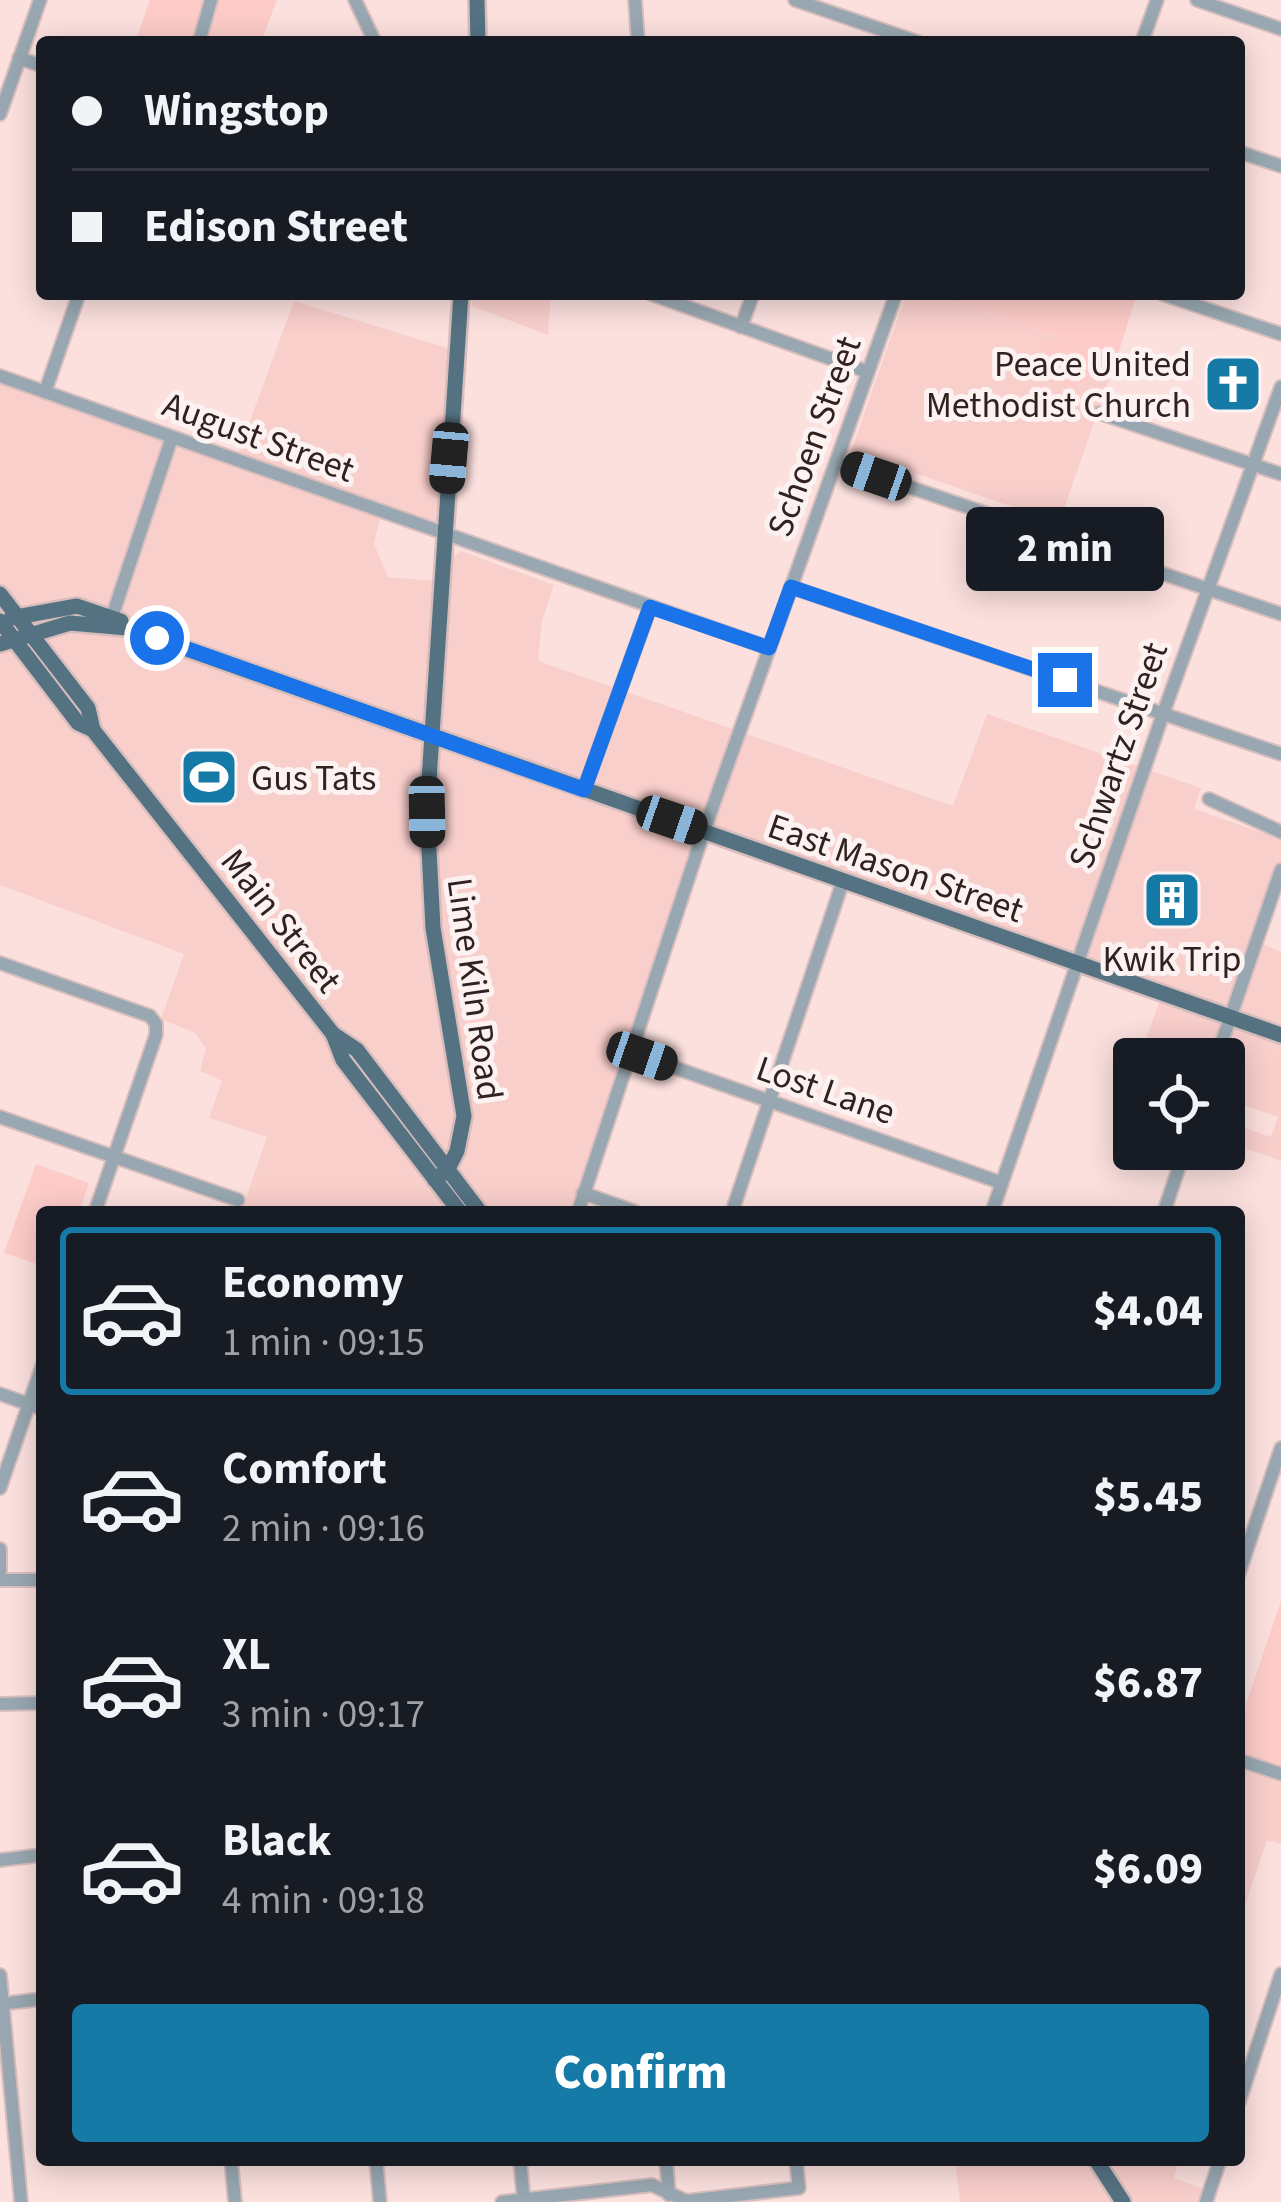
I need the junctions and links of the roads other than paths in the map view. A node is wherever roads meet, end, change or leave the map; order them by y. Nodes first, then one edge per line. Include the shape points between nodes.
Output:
1 (40, 0) edge
2 (211, 0) edge
3 (355, 0) edge
4 (478, 0) edge
5 (635, 0) edge
6 (795, 0) edge
7 (1156, 0) edge
8 (1197, 0) edge
9 (1281, 28) edge
10 (201, 36) edge
11 (372, 36) edge
12 (478, 36) edge
13 (638, 36) edge
14 (900, 36) edge
15 (1144, 36) edge
16 (20, 58) junction
17 (36, 64) edge
18 (0, 114) edge
19 (1245, 154) edge
20 (1281, 166) edge
21 (77, 300) edge
22 (461, 300) edge
23 (668, 300) edge
24 (751, 300) edge
25 (894, 300) edge
26 (1180, 300) edge
27 (742, 327) junction
28 (1281, 334) edge
29 (868, 372) junction
30 (0, 376) edge
31 (1281, 387) edge
32 (45, 392) junction
33 (1099, 412) dead end
34 (172, 437) junction
35 (836, 462) junction
36 (1253, 464) junction
37 (1281, 474) edge
38 (443, 534) junction
39 (791, 587) junction
40 (1208, 589) junction
41 (0, 594) edge
42 (650, 607) junction
43 (1281, 614) edge
44 (17, 616) junction
45 (110, 620) junction
46 (0, 621) edge
47 (15, 639) edge
48 (769, 648) junction
49 (1163, 714) junction
50 (430, 738) junction
51 (1281, 754) edge
52 (584, 790) junction
53 (1209, 799) dead end
54 (704, 832) junction
55 (1281, 832) edge
56 (1281, 870) edge
57 (843, 880) junction
58 (0, 963) edge
59 (1076, 963) junction
60 (1230, 1017) junction
61 (1281, 1035) edge
62 (1223, 1038) edge
63 (630, 1052) junction
64 (769, 1101) junction
65 (0, 1117) edge
66 (114, 1156) junction
67 (1178, 1170) edge
68 (441, 1174) junction
69 (1002, 1184) junction
70 (583, 1193) junction
71 (238, 1200) dead end
72 (97, 1206) edge
73 (457, 1206) edge
74 (474, 1206) edge
75 (580, 1206) edge
76 (619, 1206) edge
77 (734, 1206) edge
78 (994, 1206) edge
79 (1166, 1206) edge
80 (0, 1394) edge
81 (35, 1407) edge
82 (1281, 1448) edge
83 (0, 1488) edge
84 (0, 1549) edge
85 (1245, 1556) edge
86 (0, 1580) edge
87 (36, 1580) edge
88 (36, 1703) edge
89 (0, 1704) edge
90 (1245, 1762) edge
91 (1281, 1774) edge
92 (36, 1856) edge
93 (0, 1860) edge
94 (1281, 1974) edge
95 (0, 1975) edge
96 (36, 2000) edge
97 (1, 2004) edge
98 (1245, 2084) edge
99 (232, 2166) edge
100 (377, 2166) edge
101 (521, 2166) edge
102 (666, 2166) edge
103 (797, 2166) edge
104 (1100, 2166) edge
105 (1218, 2166) edge
106 (669, 2197) edge
107 (524, 2201) edge
108 (22, 2202) edge
109 (236, 2202) edge
110 (380, 2202) edge
111 (502, 2202) edge
112 (1123, 2202) edge
113 (1206, 2202) edge

1 - 16 street
2 - 10 street
3 - 11 street
4 - 12 main road
5 - 13 street
6 - 14 street
7 - 15 street
8 - 9 street
16 - 17 street
16 - 18 street
19 - 20 street
21 - 32 street
22 - 38 main road, Lime Kiln Road
23 - 27 street
24 - 27 street
25 - 29 street, Schoen Street
26 - 28 street
27 - 29 street
29 - 35 street, Schoen Street
30 - 32 street, August Street
31 - 36 street, Schwartz Street
32 - 34 street, August Street
33 - 36 street
34 - 38 street, August Street
34 - 45 street
35 - 39 street, Schoen Street
35 - 40 street
36 - 37 street
36 - 40 street, Schwartz Street
38 - 42 street, August Street
38 - 50 main road, Lime Kiln Road
39 - 48 street, Schoen Street
39 - 49 street
40 - 43 street
40 - 49 street, Schwartz Street
41 - 44 main road, Main Street
42 - 48 street, August Street
42 - 52 street
44 - 45 main road, East Mason Street via 76,606
44 - 46 main road, East Mason Street
44 - 47 main road, Main Street
45 - 47 main road
45 - 50 main road, East Mason Street
46 - 47 main road, Main Street
47 - 68 main road, Main Street via 88,708 93,730
48 - 54 street, Schoen Street
49 - 51 street
49 - 59 street, Schwartz Street
50 - 52 main road, East Mason Street
50 - 68 main road, Lime Kiln Road via 429,889 464,1116
52 - 54 main road, East Mason Street
53 - 55 street
54 - 57 main road, East Mason Street
54 - 63 street, Schoen Street
56 - 60 street
57 - 59 main road, East Mason Street
57 - 64 street
58 - 66 street via 156,1024
59 - 60 main road, East Mason Street
59 - 69 street, Schwartz Street
60 - 61 main road, East Mason Street
60 - 62 street
63 - 64 street, Lost Lane
63 - 70 street, Schoen Street
64 - 69 street, Lost Lane
64 - 77 street
65 - 66 street
66 - 71 street
66 - 72 street
67 - 79 street
68 - 73 main road, Main Street
68 - 74 main road, Main Street
69 - 78 street, Schwartz Street
70 - 75 street, Schoen Street
70 - 76 street
80 - 81 street
81 - 83 street
82 - 85 street
84 - 86 street
86 - 87 street
88 - 89 street
90 - 91 street
92 - 93 street
94 - 98 street
95 - 97 street
96 - 97 street
97 - 108 street
99 - 109 street
100 - 110 street
101 - 107 street
102 - 106 street
103 - 106 street via 799,2188
104 - 112 main road
105 - 113 street
106 - 107 street via 652,2185
107 - 111 street

